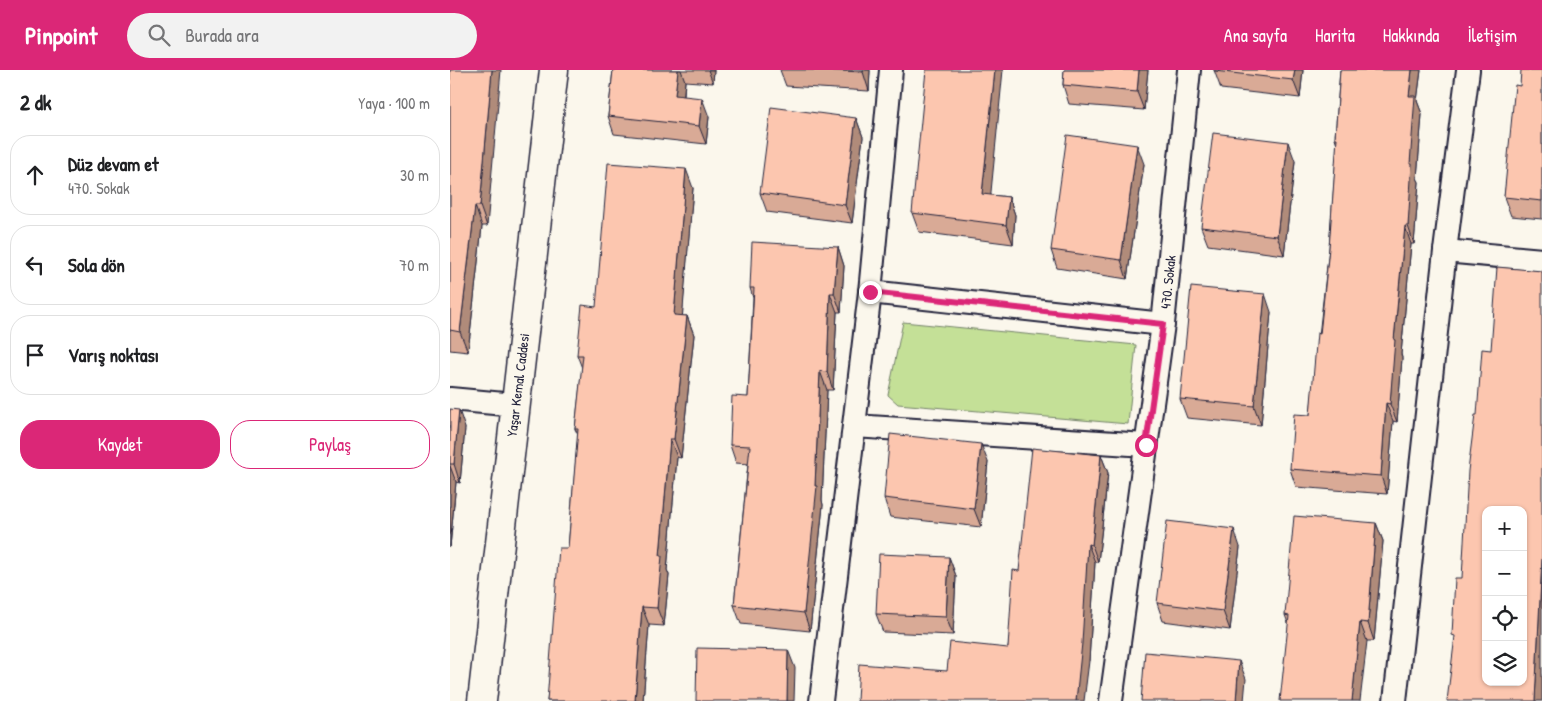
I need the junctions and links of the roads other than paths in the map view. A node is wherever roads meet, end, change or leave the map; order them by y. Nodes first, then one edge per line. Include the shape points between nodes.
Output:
1 (554, 70) edge
2 (891, 70) edge
3 (1189, 70) edge
4 (1468, 70) edge
5 (1445, 251) junction
6 (1542, 260) edge
7 (870, 292) junction
8 (1163, 324) junction
9 (450, 399) edge
10 (516, 405) junction
11 (854, 426) junction
12 (1146, 445) junction
13 (482, 701) edge
14 (821, 701) edge
15 (1111, 701) edge
16 (1395, 701) edge

1 - 10 street, Yaşar Kemal Caddesi
2 - 7 street
3 - 8 street, 470. Sokak
4 - 5 street
5 - 6 street
5 - 16 street
7 - 8 street
7 - 11 street
8 - 12 street, 470. Sokak
9 - 10 street
10 - 13 street, Yaşar Kemal Caddesi
11 - 12 street
11 - 14 street
12 - 15 street, 470. Sokak

